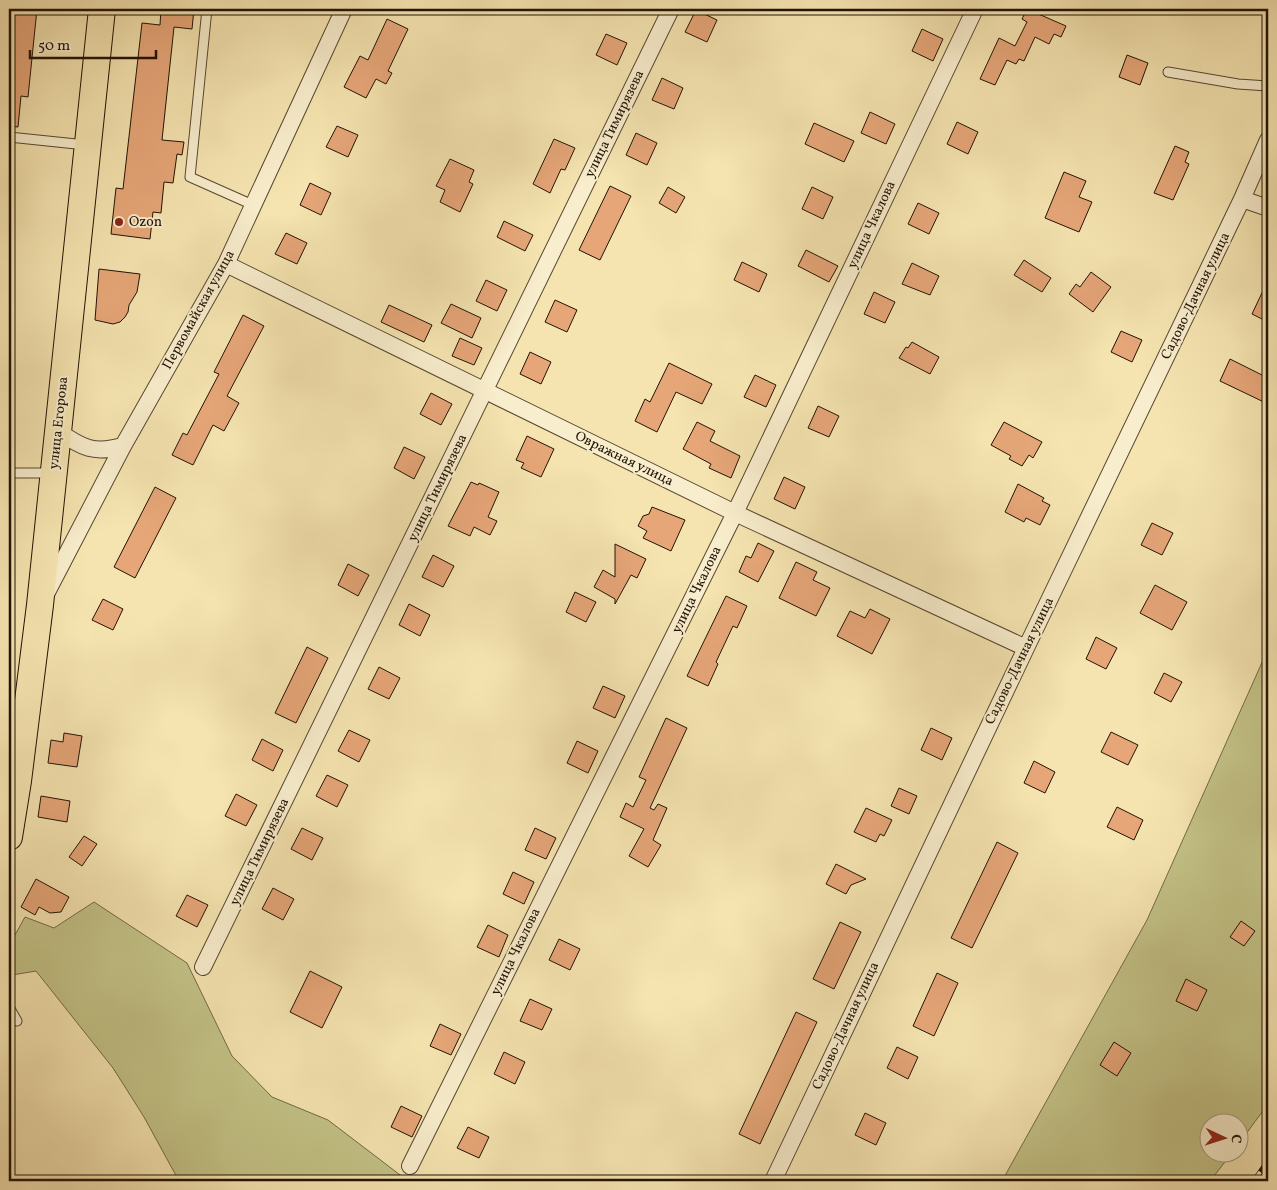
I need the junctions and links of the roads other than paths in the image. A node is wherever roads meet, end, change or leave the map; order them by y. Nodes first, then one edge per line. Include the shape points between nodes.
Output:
1 (102, 9) edge
2 (207, 9) edge
3 (344, 9) edge
4 (671, 9) edge
5 (975, 9) edge
6 (1168, 72) dead end
7 (1268, 86) edge
8 (9, 137) edge
9 (1268, 140) edge
10 (87, 145) junction
11 (1242, 199) junction
12 (253, 205) junction
13 (1268, 208) edge
14 (226, 264) junction
15 (485, 392) junction
16 (58, 431) junction
17 (124, 446) junction
18 (9, 473) edge
19 (53, 473) junction
20 (735, 513) junction
21 (40, 605) junction
22 (1026, 648) junction
23 (13, 781) edge
24 (9, 837) edge
25 (203, 967) dead end
26 (9, 1007) edge
27 (17, 1021) dead end
28 (410, 1166) dead end
29 (773, 1181) edge

1 - 10 main road, улица Егорова
2 - 12 lane via 190,177
3 - 12 street, Первомайская улица
4 - 15 street, улица Тимирязева
5 - 20 street, улица Чкалова
6 - 7 lane
8 - 10 lane
9 - 11 street, Садово-Дачная улица
10 - 16 main road, улица Егорова
11 - 13 street
11 - 22 street, Садово-Дачная улица
12 - 14 street, Первомайская улица
14 - 15 street, Овражная улица
14 - 17 street, Первомайская улица
15 - 20 street, Овражная улица
15 - 25 street, улица Тимирязева
16 - 17 street via 89,448 107,450
16 - 19 main road, улица Егорова
17 - 21 street, Первомайская улица
18 - 19 lane
19 - 21 main road, улица Егорова
20 - 22 street, Овражная улица
20 - 28 street, улица Чкалова
21 - 23 main road, улица Егорова
22 - 29 street, Садово-Дачная улица
23 - 24 main road, улица Егорова
26 - 27 lane

